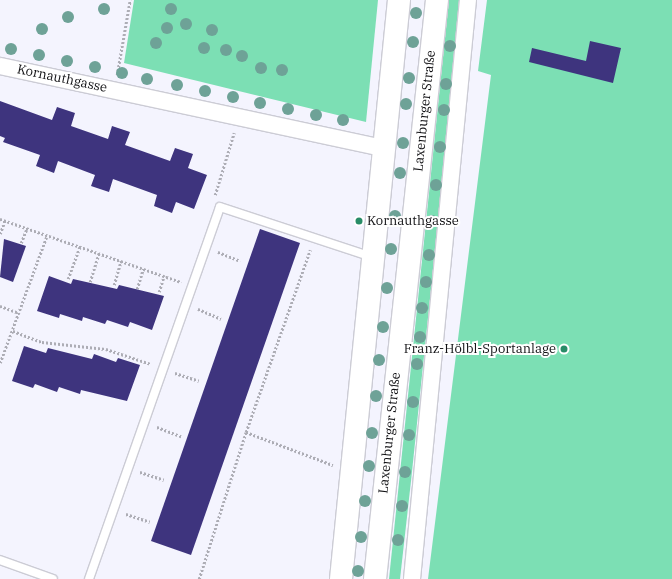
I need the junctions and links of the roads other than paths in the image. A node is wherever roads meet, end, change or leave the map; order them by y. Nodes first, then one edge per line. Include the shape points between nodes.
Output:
1 (399, 0) edge
2 (436, 0) edge
3 (468, 0) edge
4 (0, 66) edge
5 (382, 148) junction
6 (372, 258) junction
7 (0, 560) edge
8 (53, 579) edge
9 (89, 579) edge
10 (341, 579) edge
11 (375, 579) edge
12 (412, 579) edge

1 - 5 main road
2 - 11 main road, Laxenburger Straße
3 - 12 street
4 - 5 street, Kornauthgasse
5 - 6 main road
6 - 9 lane via 220,207
6 - 10 main road
7 - 8 lane

